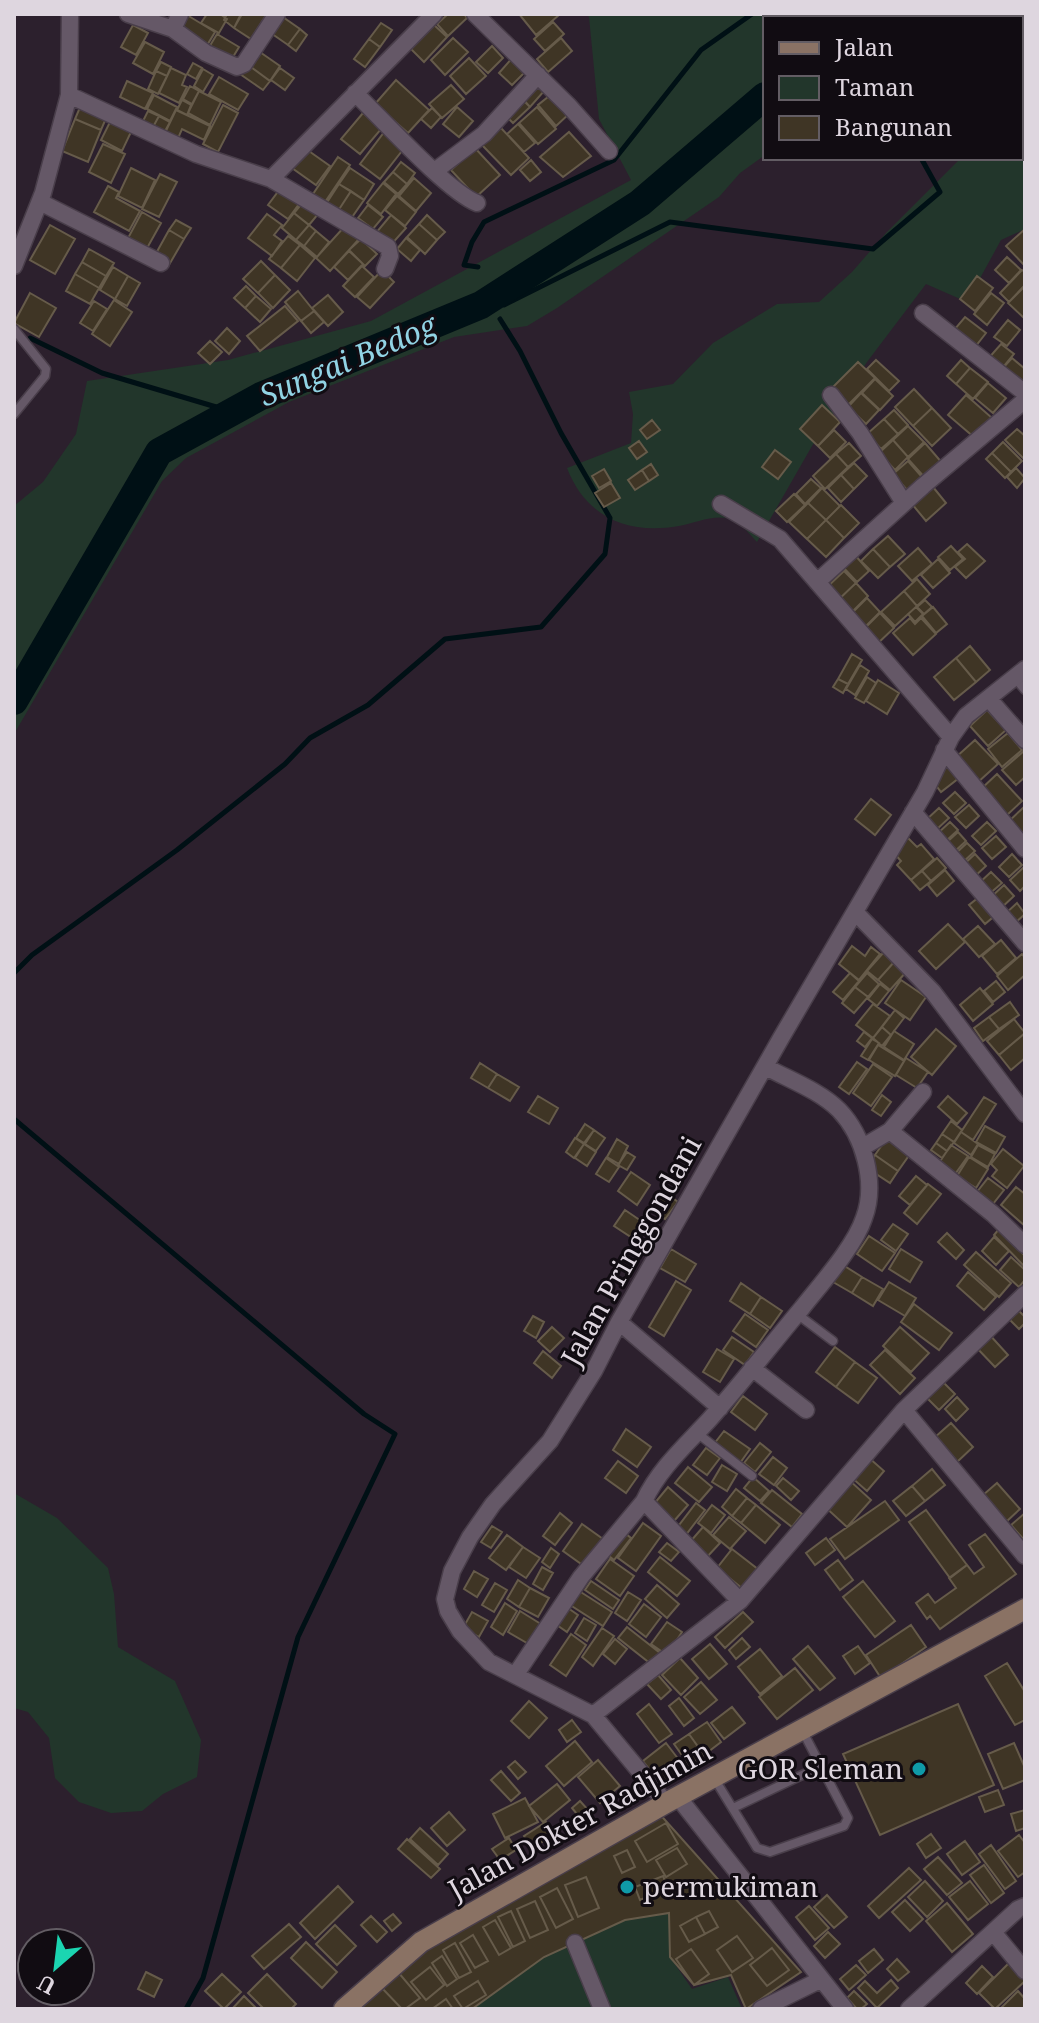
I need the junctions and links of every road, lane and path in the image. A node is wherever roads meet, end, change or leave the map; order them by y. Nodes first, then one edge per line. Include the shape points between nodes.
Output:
1 (70, 14) edge
2 (128, 14) edge
3 (277, 14) edge
4 (434, 14) edge
5 (475, 14) edge
6 (177, 21) edge
7 (538, 75) junction
8 (355, 93) junction
9 (69, 95) junction
10 (609, 151) dead end
11 (436, 170) junction
12 (271, 179) junction
13 (40, 202) junction
14 (477, 203) dead end
15 (161, 263) dead end
16 (14, 266) edge
17 (385, 269) dead end
18 (923, 313) dead end
19 (14, 329) edge
20 (1025, 393) edge
21 (831, 395) dead end
22 (1025, 400) edge
23 (14, 414) edge
24 (904, 503) junction
25 (721, 504) dead end
26 (817, 582) junction
27 (1021, 679) edge
28 (989, 699) junction
29 (1025, 740) edge
30 (948, 744) junction
31 (913, 812) junction
32 (1025, 849) edge
33 (856, 913) junction
34 (1025, 943) edge
35 (766, 1067) junction
36 (923, 1092) dead end
37 (1025, 1114) edge
38 (890, 1131) junction
39 (863, 1147) junction
40 (1025, 1245) edge
41 (1025, 1294) edge
42 (797, 1314) junction
43 (619, 1322) junction
44 (833, 1341) dead end
45 (752, 1368) junction
46 (720, 1408) junction
47 (806, 1410) dead end
48 (904, 1410) junction
49 (697, 1433) junction
50 (752, 1476) dead end
51 (644, 1501) junction
52 (1025, 1556) edge
53 (740, 1601) junction
54 (1025, 1609) edge
55 (516, 1674) junction
56 (593, 1715) junction
57 (802, 1729) junction
58 (821, 1766) junction
59 (714, 1777) junction
60 (672, 1800) junction
61 (733, 1808) junction
62 (1025, 1906) edge
63 (993, 1932) junction
64 (575, 1943) dead end
65 (1025, 1971) edge
66 (820, 1980) junction
67 (344, 2009) edge
68 (602, 2009) edge
69 (761, 2009) edge
70 (845, 2009) edge
71 (909, 2009) edge

1 - 9 street
2 - 6 street
3 - 6 street via 237,67 206,53
4 - 8 street
5 - 7 street
7 - 10 street
7 - 11 street via 484,134
8 - 11 street
8 - 12 street
9 - 12 street via 182,148
9 - 13 street
11 - 14 street
12 - 17 street via 388,247
13 - 15 street
13 - 16 street
18 - 20 street
19 - 23 lane via 46,369
21 - 24 street
22 - 24 street
24 - 26 street
25 - 26 street via 780,539
26 - 30 street
27 - 28 street, Jalan Pringgondani
28 - 29 street
28 - 30 street, Jalan Pringgondani via 966,716
30 - 31 street, Jalan Pringgondani
30 - 32 street
31 - 33 street, Jalan Pringgondani
31 - 34 street
33 - 35 street, Jalan Pringgondani
33 - 37 street via 933,992
35 - 39 street via 836,1107
35 - 43 street, Jalan Pringgondani
36 - 38 street
38 - 39 street
38 - 40 street
39 - 42 street via 868,1187 864,1221
41 - 48 street
42 - 44 lane
42 - 45 street
43 - 46 street
43 - 55 street, Jalan Pringgondani via 550,1441 493,1504 452,1571 445,1599 453,1622 489,1662
45 - 46 street
45 - 47 street
46 - 49 street
48 - 52 street
48 - 53 street
49 - 50 lane
49 - 51 street via 654,1479
51 - 53 street
51 - 55 street via 581,1577
53 - 56 street
54 - 57 main road, Jalan Dokter Radjimin
55 - 56 street, Jalan Pringgondani
56 - 60 street, Jalan Pringgondani
57 - 58 lane
57 - 59 main road, Jalan Dokter Radjimin
58 - 61 lane
58 - 61 lane via 848,1818 844,1826 770,1852 757,1848
59 - 60 main road, Jalan Dokter Radjimin
59 - 61 lane
60 - 66 street, Jalan Pringgondani
60 - 67 main road, Jalan Dokter Radjimin via 421,1942
62 - 63 street
63 - 65 street
63 - 71 street
64 - 68 street
66 - 69 street
66 - 70 street, Jalan Pringgondani

